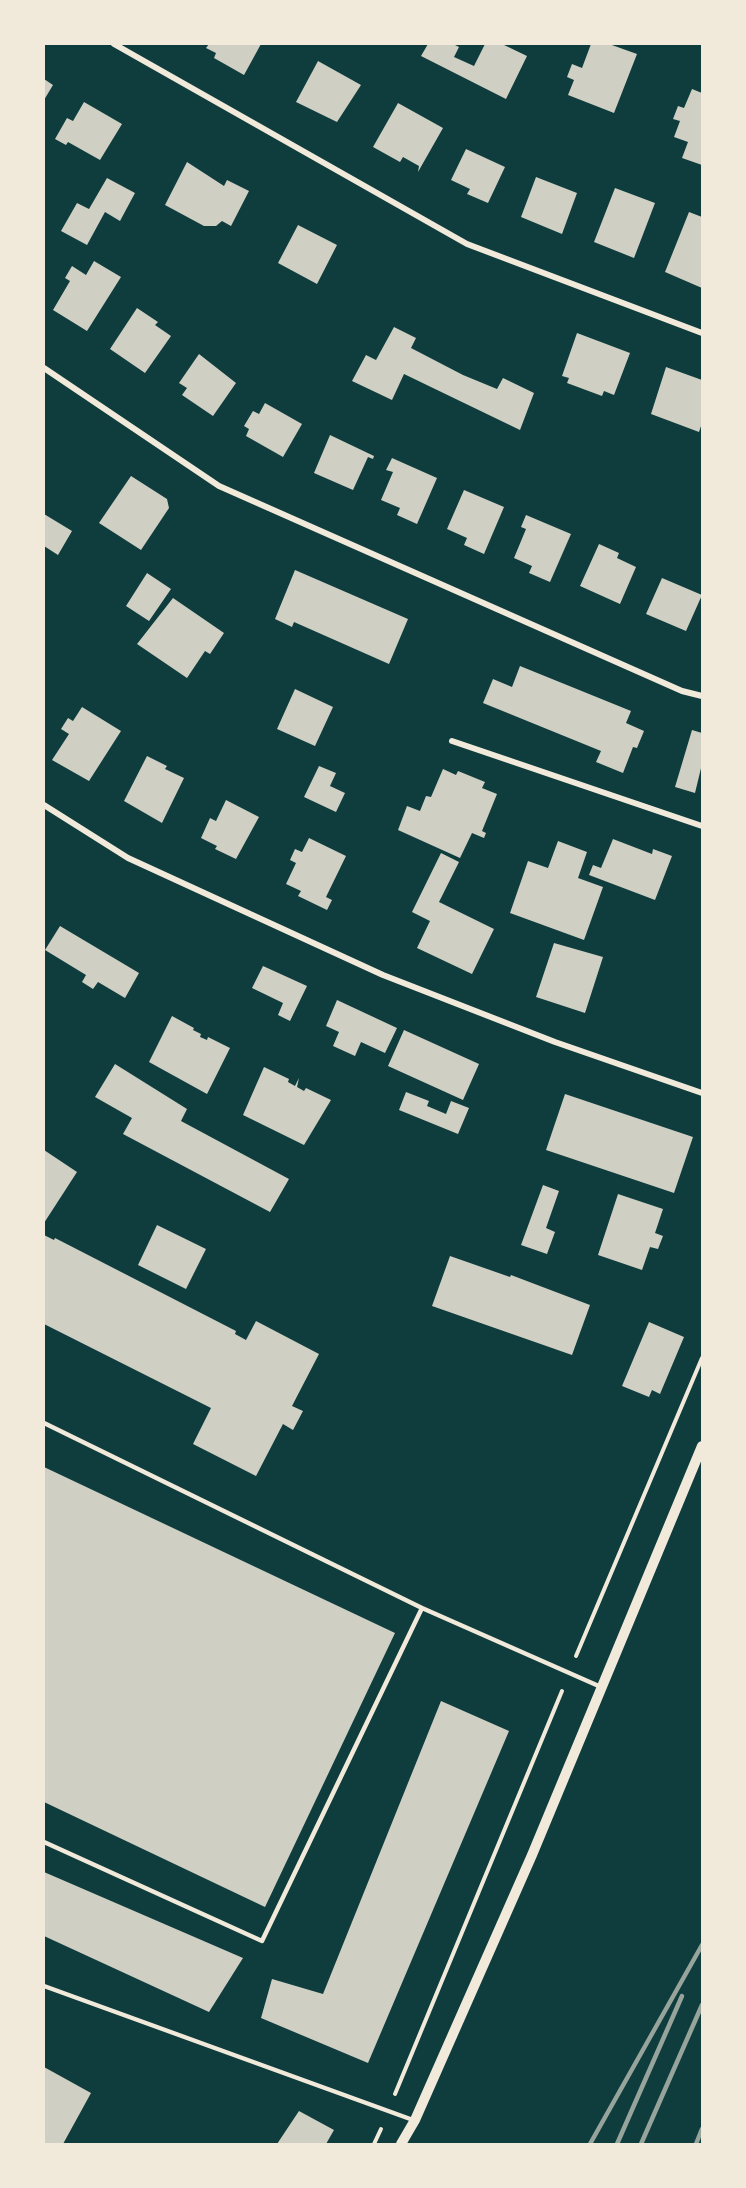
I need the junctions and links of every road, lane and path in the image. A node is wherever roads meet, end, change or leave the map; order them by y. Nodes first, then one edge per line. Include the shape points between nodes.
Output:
1 (114, 44) edge
2 (702, 333) edge
3 (44, 368) edge
4 (702, 696) edge
5 (452, 741) dead end
6 (44, 805) edge
7 (702, 826) edge
8 (702, 1093) edge
9 (702, 1358) edge
10 (44, 1423) edge
11 (702, 1446) edge
12 (422, 1608) junction
13 (569, 1673) junction
14 (603, 1688) junction
15 (44, 1842) edge
16 (44, 1986) edge
17 (388, 2111) junction
18 (415, 2120) junction
19 (374, 2145) edge
20 (401, 2145) edge

1 - 2 street via 467,244
3 - 4 street via 219,486 671,686
5 - 7 street
6 - 8 street via 128,858 383,975 555,1042
9 - 13 path
10 - 12 lane
11 - 14 street
12 - 13 lane
12 - 15 lane via 262,1941
13 - 14 lane
13 - 17 path
14 - 18 street
16 - 17 lane
17 - 18 lane
17 - 19 path
18 - 20 street

